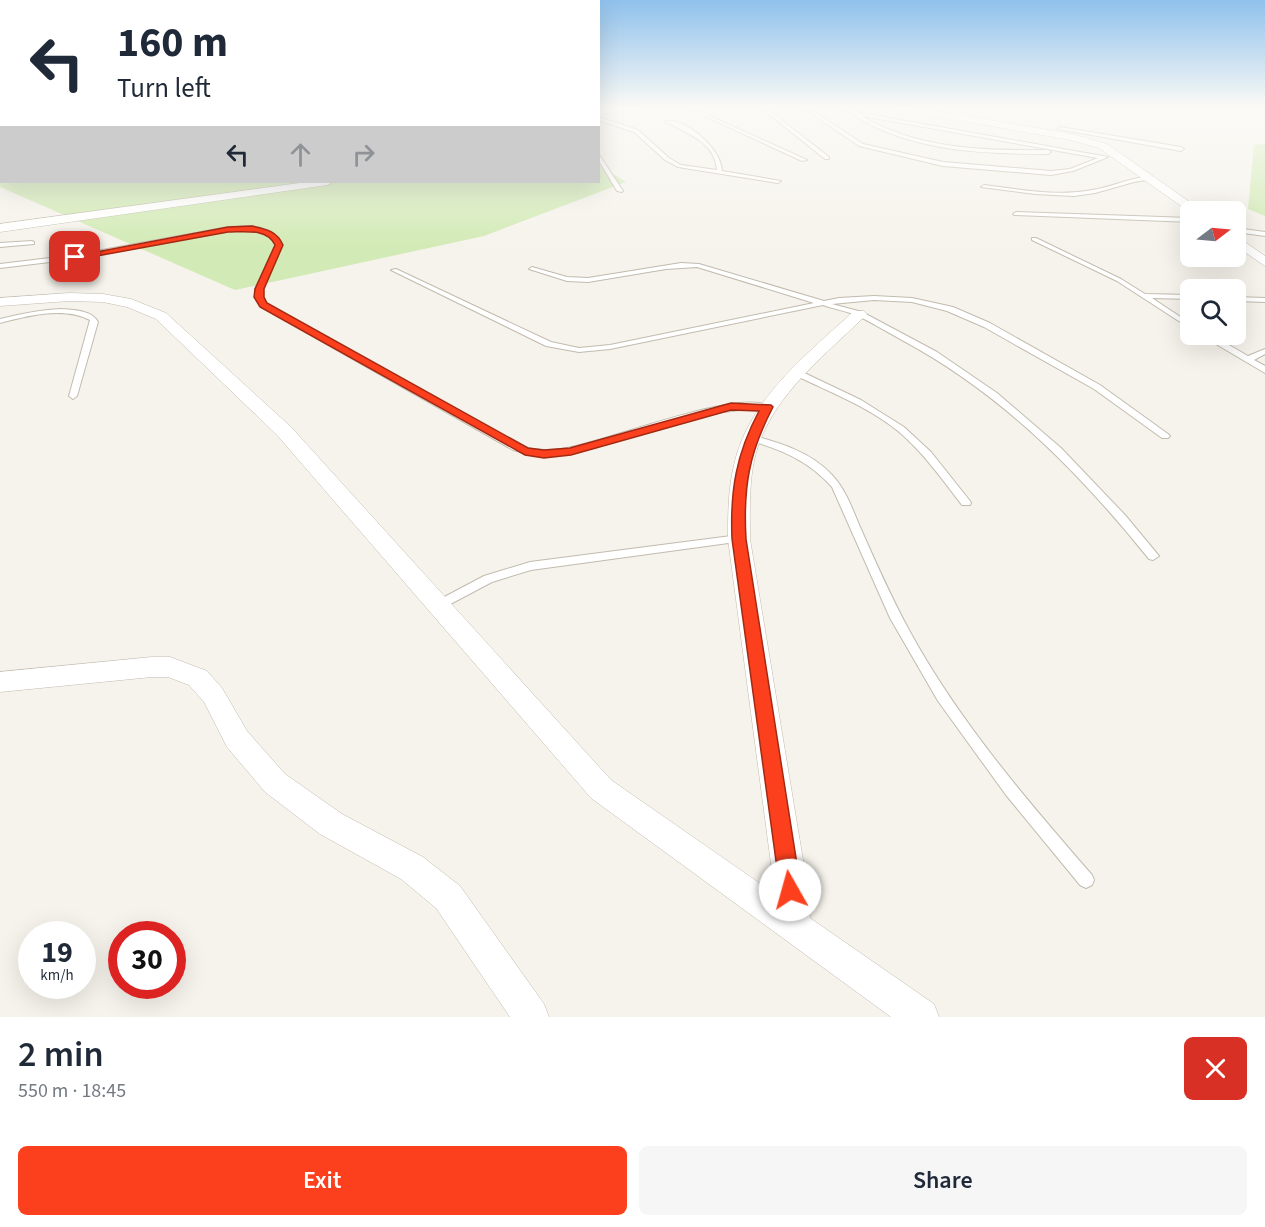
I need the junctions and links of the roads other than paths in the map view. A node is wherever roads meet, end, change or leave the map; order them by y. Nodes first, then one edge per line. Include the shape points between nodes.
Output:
1 (664, 154) edge
2 (715, 154) edge
3 (792, 154) edge
4 (822, 154) edge
5 (902, 154) edge
6 (1090, 154) edge
7 (1115, 154) edge
8 (600, 157) edge
9 (1105, 157) junction
10 (1119, 157) junction
11 (827, 158) dead end
12 (804, 160) dead end
13 (719, 173) junction
14 (1150, 178) junction
15 (778, 182) dead end
16 (320, 183) edge
17 (984, 187) dead end
18 (620, 191) dead end
19 (1182, 201) edge
20 (1016, 214) dead end
21 (1180, 220) edge
22 (0, 228) edge
23 (1246, 231) edge
24 (1265, 234) edge
25 (1034, 239) dead end
26 (32, 243) dead end
27 (0, 245) edge
28 (1246, 248) edge
29 (1265, 262) edge
30 (0, 266) edge
31 (532, 269) dead end
32 (394, 270) dead end
33 (1145, 296) junction
34 (1180, 297) edge
35 (1246, 299) edge
36 (1265, 300) edge
37 (0, 302) edge
38 (823, 303) junction
39 (859, 314) junction
40 (1180, 320) edge
41 (0, 321) edge
42 (1222, 345) edge
43 (1265, 351) edge
44 (1247, 360) junction
45 (1265, 370) edge
46 (798, 373) junction
47 (73, 396) dead end
48 (767, 407) junction
49 (1164, 436) dead end
50 (751, 438) junction
51 (966, 504) dead end
52 (739, 539) junction
53 (1153, 556) dead end
54 (437, 606) junction
55 (0, 682) edge
56 (1086, 880) dead end
57 (794, 926) junction
58 (531, 1017) edge
59 (921, 1017) edge

1 - 13 lane via 675,164
2 - 13 lane
3 - 12 lane
4 - 11 lane
5 - 9 lane via 943,164 1051,173
6 - 9 lane
7 - 10 street
8 - 18 lane
9 - 10 lane
10 - 14 street
13 - 15 lane
14 - 17 lane via 1083,193
14 - 19 street
16 - 22 street
20 - 21 lane
23 - 24 lane
25 - 33 lane via 1098,268
26 - 27 lane
28 - 29 street
30 - 48 lane via 75,257 228,229 268,232 279,245 259,289 264,305 516,448 534,453 571,452 731,406
31 - 38 lane via 564,279 589,280 674,265 697,265
32 - 38 lane via 549,344 579,350
33 - 34 lane
33 - 40 lane
35 - 36 lane
37 - 54 street via 103,298 131,303 161,316 284,431
38 - 39 lane
38 - 49 lane via 874,298 912,300 963,313 1088,381
39 - 46 street
39 - 53 lane via 934,354 994,395 1081,474
41 - 47 lane via 64,312 93,319
42 - 44 lane
43 - 44 lane
44 - 45 lane
46 - 48 street
46 - 51 lane via 902,430
48 - 50 street
50 - 52 street via 739,488
50 - 56 lane via 800,455 837,488 925,670 990,766
52 - 54 lane via 531,566 488,579
52 - 57 street
54 - 57 street via 601,789
55 - 58 street via 152,667 170,668 198,678 213,695 237,739 275,783 331,824 412,868 448,897
57 - 59 street

